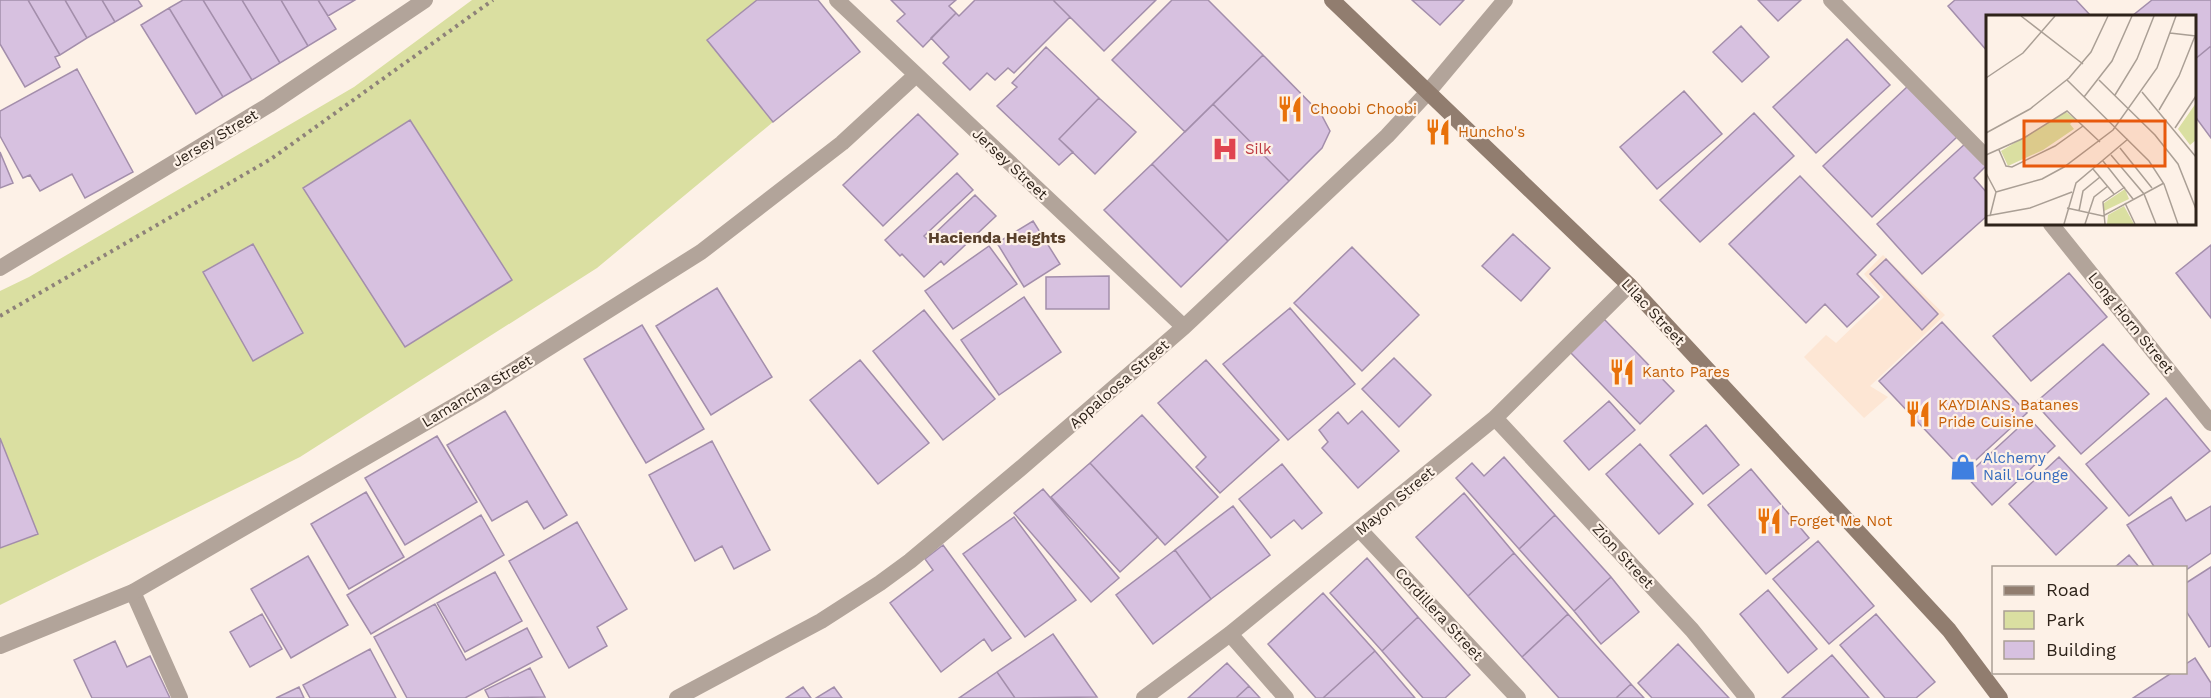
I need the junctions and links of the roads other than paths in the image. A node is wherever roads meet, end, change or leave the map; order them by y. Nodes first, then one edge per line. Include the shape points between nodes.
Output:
1 (425, 0) edge
2 (837, 0) edge
3 (1332, 0) edge
4 (1505, 0) edge
5 (1831, 0) edge
6 (916, 75) junction
7 (1428, 92) junction
8 (1986, 157) edge
9 (2052, 225) edge
10 (0, 268) edge
11 (1629, 285) junction
12 (1184, 327) junction
13 (1495, 418) junction
14 (2211, 423) edge
15 (1360, 530) junction
16 (132, 592) junction
17 (1230, 634) junction
18 (0, 646) edge
19 (180, 698) edge
20 (677, 698) edge
21 (1144, 698) edge
22 (1286, 698) edge
23 (1518, 698) edge
24 (1747, 698) edge
25 (2000, 698) edge

1 - 10 street, Jersey Street via 269,105
2 - 6 street, Jersey Street
3 - 7 main road, Lilac Street
4 - 7 street, Appaloosa Street
5 - 8 street
6 - 12 street, Jersey Street
6 - 16 street, Lamancha Street via 842,143 701,252 482,390
7 - 11 main road, Lilac Street
7 - 12 street, Appaloosa Street via 1387,136
9 - 14 street, Long Horn Street
11 - 13 street, Mayon Street
11 - 25 main road, Lilac Street via 1949,630
12 - 20 street, Appaloosa Street via 895,572 821,621
13 - 15 street, Mayon Street
13 - 24 street, Zion Street via 1692,630
15 - 17 street, Mayon Street
15 - 23 street, Cordillera Street
16 - 18 street, Lamancha Street
16 - 19 street
17 - 21 street, Mayon Street
17 - 22 street

